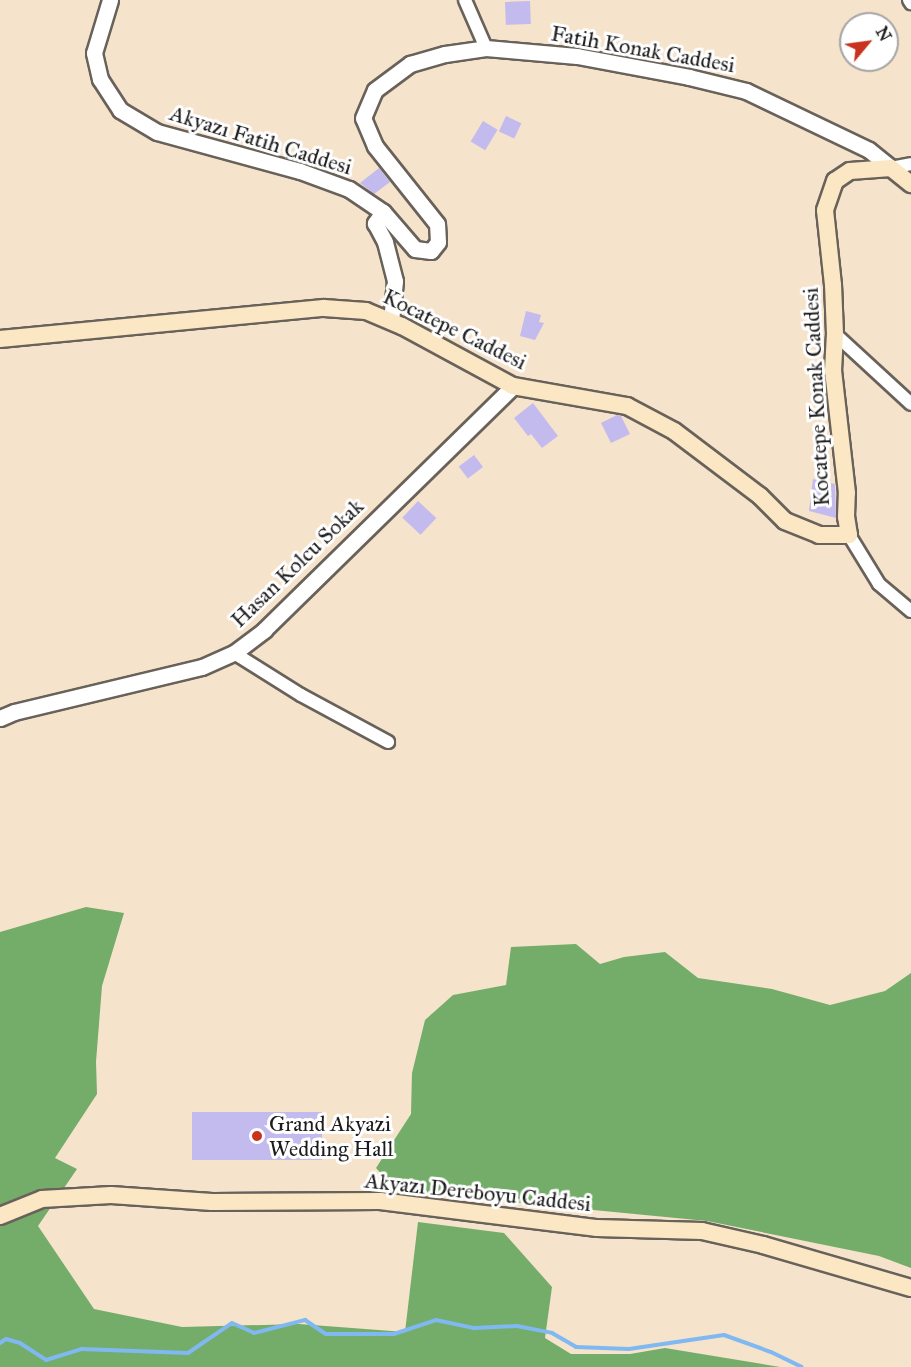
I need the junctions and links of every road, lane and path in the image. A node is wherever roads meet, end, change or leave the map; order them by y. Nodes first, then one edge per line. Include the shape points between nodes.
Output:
1 (110, 0) edge
2 (465, 0) edge
3 (486, 48) junction
4 (911, 164) edge
5 (891, 168) junction
6 (911, 184) edge
7 (383, 212) junction
8 (391, 321) junction
9 (835, 333) junction
10 (0, 339) edge
11 (513, 386) junction
12 (911, 404) edge
13 (849, 535) junction
14 (911, 612) edge
15 (234, 653) junction
16 (0, 718) edge
17 (388, 742) dead end
18 (0, 1216) edge
19 (911, 1288) edge

1 - 7 street, Akyazı Fatih Caddesi via 94,53 100,79 120,110 157,132 300,171 349,189
2 - 3 street
3 - 5 street, Fatih Konak Caddesi via 577,56 746,90 869,150
3 - 7 street, Akyazı Fatih Caddesi via 410,64 375,90 363,118 375,146 437,224 438,242 431,251 415,249
4 - 5 street
5 - 6 main road, Fatih Konak Caddesi
5 - 9 main road, Kocatepe Konak Caddesi via 850,171 835,181 828,200 825,210
7 - 8 street via 375,223 386,243 395,281
8 - 10 main road, Kocatepe Caddesi via 366,310 324,308
8 - 11 main road, Kocatepe Caddesi
9 - 12 street
9 - 13 main road, Kocatepe Konak Caddesi via 833,371
11 - 13 main road, Kocatepe Caddesi via 627,406 674,431 760,496 785,520 819,535
11 - 15 street, Hasan Kolcu Sokak via 264,630
13 - 14 street, Kocatepe Konak Caddesi via 879,584
15 - 16 street, Hasan Kolcu Sokak via 202,667
15 - 17 street
18 - 19 main road, Akyazı Dereboyu Caddesi via 42,1199 111,1195 212,1202 380,1201 597,1228 702,1231

